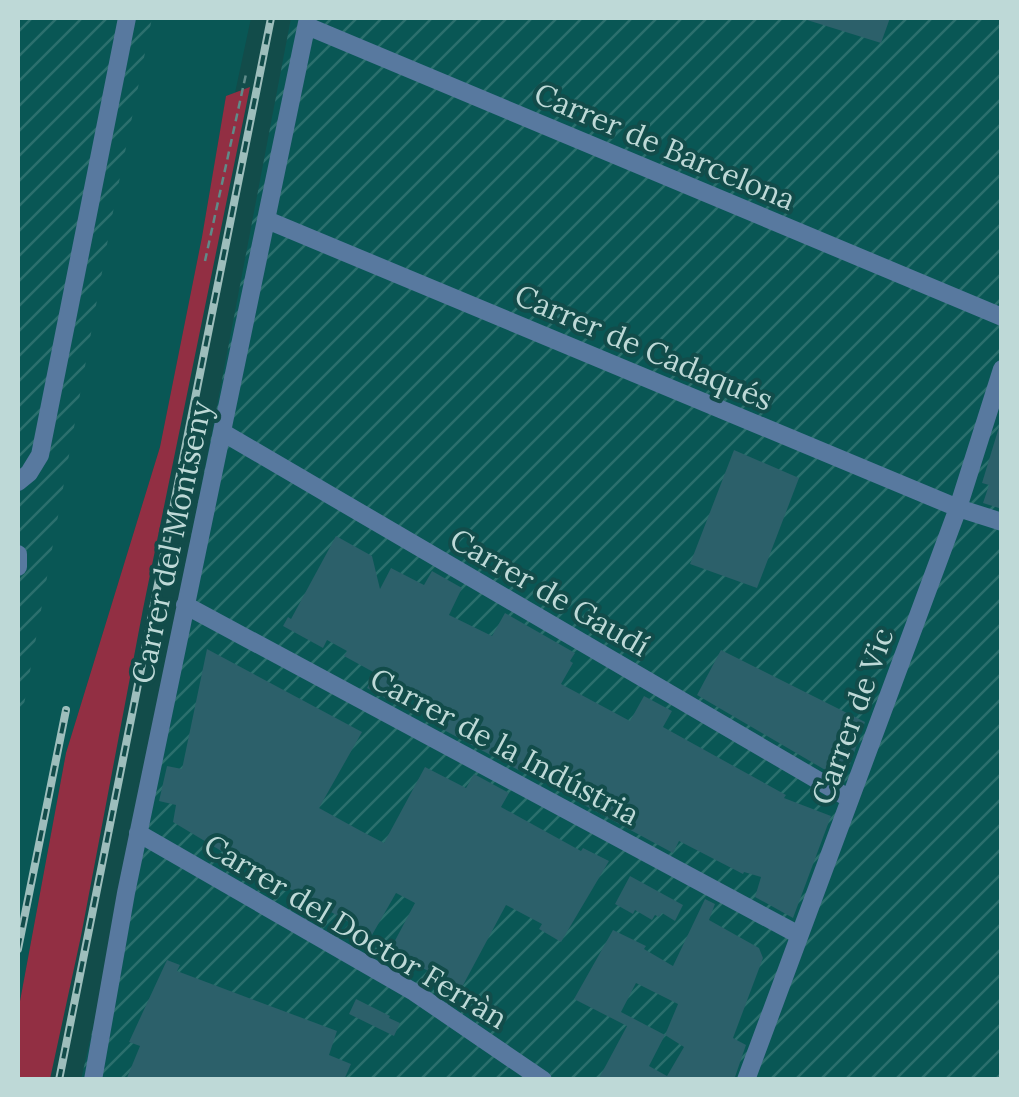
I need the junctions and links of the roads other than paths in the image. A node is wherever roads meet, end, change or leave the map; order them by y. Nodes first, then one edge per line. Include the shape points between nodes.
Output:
1 (127, 18) edge
2 (308, 22) edge
3 (267, 220) junction
4 (1002, 316) edge
5 (1002, 369) edge
6 (222, 432) junction
7 (18, 482) edge
8 (958, 508) junction
9 (1002, 522) edge
10 (18, 554) edge
11 (18, 567) edge
12 (185, 605) junction
13 (850, 799) junction
14 (138, 833) junction
15 (800, 935) junction
16 (93, 1080) edge
17 (543, 1080) edge
18 (746, 1080) edge

1 - 7 street via 40,455
2 - 3 street, Carrer del Montseny
2 - 4 street, Carrer de Barcelona
3 - 6 street, Carrer del Montseny
3 - 8 street, Carrer de Cadaqués
5 - 8 street, Carrer de Vic
6 - 12 street, Carrer del Montseny
6 - 13 street, Carrer de Gaudí
8 - 9 street, Carrer de Cadaqués
8 - 13 street, Carrer de Vic
10 - 11 street
12 - 14 street, Carrer del Montseny
12 - 15 street, Carrer de la Indústria
13 - 15 street, Carrer de Vic
14 - 16 street, Carrer del Montseny
14 - 17 street, Carrer del Doctor Ferràn via 414,992
15 - 18 street, Carrer de Vic

